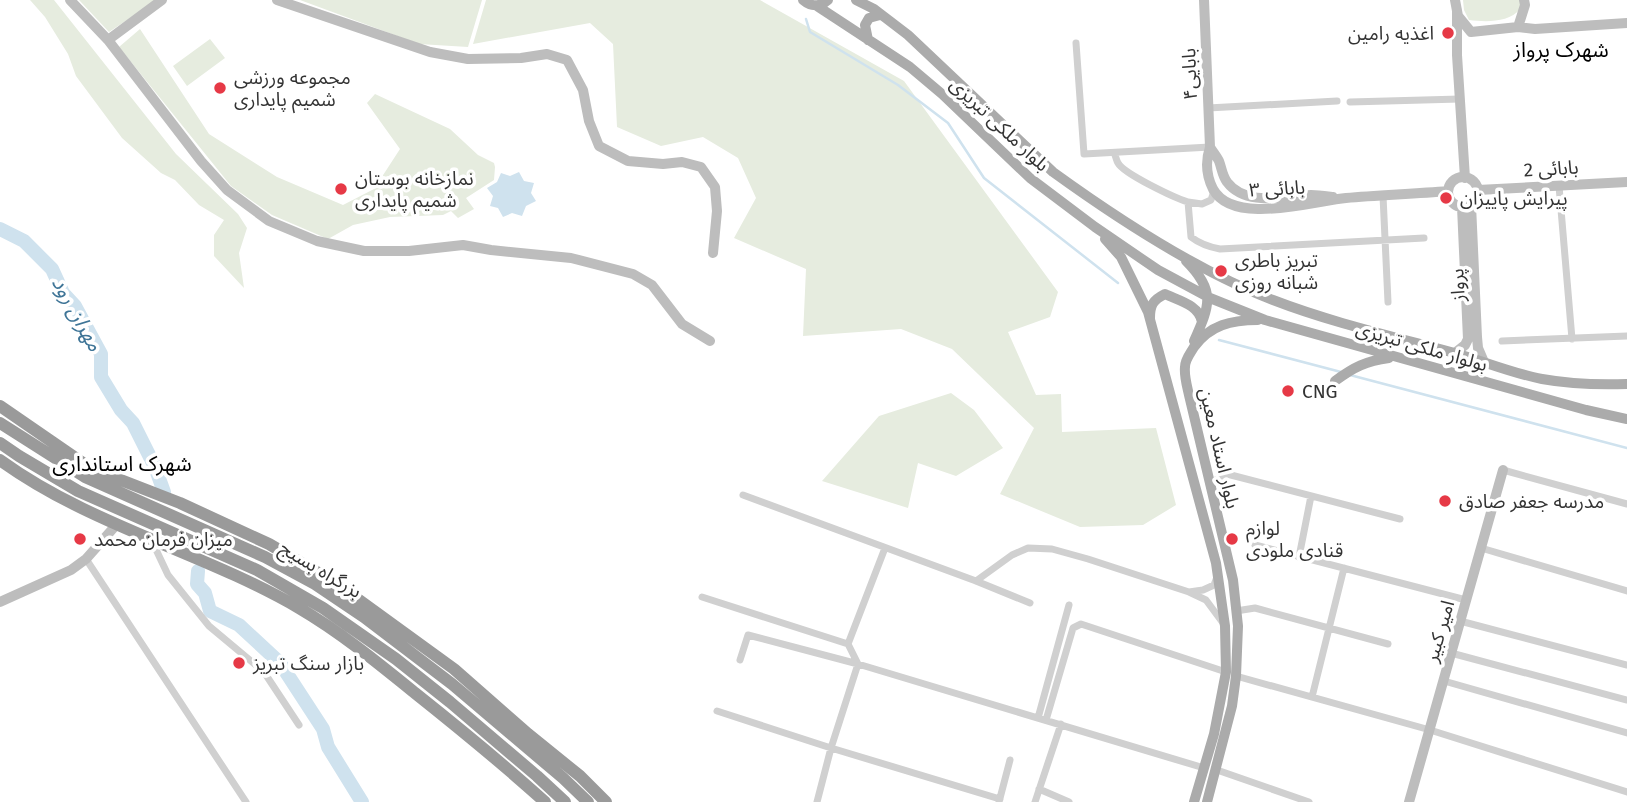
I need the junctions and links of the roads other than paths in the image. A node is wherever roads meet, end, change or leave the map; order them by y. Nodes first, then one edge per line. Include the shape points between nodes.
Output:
1 (70, 0) edge
2 (162, 0) edge
3 (277, 0) edge
4 (803, 0) edge
5 (828, 0) edge
6 (856, 0) edge
7 (1204, 0) edge
8 (1524, 0) edge
9 (1456, 5) edge
10 (817, 6) junction
11 (880, 15) junction
12 (1627, 23) edge
13 (1518, 27) junction
14 (1471, 32) junction
15 (108, 40) junction
16 (869, 40) junction
17 (1076, 43) dead end
18 (1457, 55) junction
19 (1460, 99) junction
20 (1337, 101) dead end
21 (1350, 102) dead end
22 (1208, 108) junction
23 (1210, 148) junction
24 (1114, 153) junction
25 (1465, 178) junction
26 (1627, 182) edge
27 (1212, 186) junction
28 (1559, 186) junction
29 (1478, 190) junction
30 (1448, 191) junction
31 (1383, 196) junction
32 (1344, 198) junction
33 (1188, 202) junction
34 (1466, 206) junction
35 (1095, 227) junction
36 (1424, 238) dead end
37 (1385, 240) junction
38 (1175, 252) junction
39 (713, 253) dead end
40 (1210, 298) joint
41 (1388, 302) dead end
42 (1265, 320) junction
43 (1202, 322) junction
44 (1150, 323) junction
45 (1627, 336) edge
46 (1572, 339) junction
47 (710, 341) dead end
48 (1502, 341) dead end
49 (1455, 353) junction
50 (1186, 359) junction
51 (1403, 359) junction
52 (1484, 362) junction
53 (1335, 381) dead end
54 (1627, 384) edge
55 (0, 406) edge
56 (1627, 419) edge
57 (0, 423) edge
58 (0, 443) edge
59 (0, 460) edge
60 (1503, 470) joint
61 (88, 472) junction
62 (1210, 483) junction
63 (743, 495) dead end
64 (1311, 496) junction
65 (1627, 504) edge
66 (1400, 519) dead end
67 (117, 524) junction
68 (150, 539) junction
69 (1255, 545) dead end
70 (885, 548) junction
71 (1481, 548) junction
72 (1299, 556) junction
73 (86, 559) junction
74 (1344, 568) junction
75 (1218, 573) junction
76 (976, 581) junction
77 (1627, 591) edge
78 (1189, 592) junction
79 (702, 597) dead end
80 (1466, 600) junction
81 (0, 602) edge
82 (1030, 603) dead end
83 (1069, 605) dead end
84 (1236, 611) junction
85 (1460, 621) junction
86 (1225, 626) junction
87 (1330, 628) junction
88 (848, 644) junction
89 (1388, 644) dead end
90 (1451, 653) junction
91 (740, 660) dead end
92 (858, 664) junction
93 (1627, 665) edge
94 (1231, 674) junction
95 (1444, 681) junction
96 (1312, 697) junction
97 (1627, 700) edge
98 (716, 711) dead end
99 (1042, 719) junction
100 (1061, 724) junction
101 (299, 725) dead end
102 (1430, 730) junction
103 (1627, 733) edge
104 (831, 748) junction
105 (1010, 760) dead end
106 (1204, 768) junction
107 (1216, 770) junction
108 (1039, 789) junction
109 (1627, 792) edge
110 (1000, 801) edge
111 (246, 802) edge
112 (545, 802) edge
113 (565, 802) edge
114 (588, 802) edge
115 (606, 802) edge
116 (817, 802) edge
117 (1035, 802) edge
118 (1069, 802) edge
119 (1194, 802) edge
120 (1207, 802) edge
121 (1308, 802) edge
122 (1409, 802) edge

1 - 15 street
2 - 15 street
3 - 39 street via 430,52 468,59 547,54 567,60 583,90 599,146 628,161 701,167 715,187
4 - 10 main road, بلوار ملکى تبریزى
5 - 10 main road
6 - 11 main road, بلوار ملکى تبریزى
7 - 22 street, بابایی۴
8 - 13 street
9 - 14 street via 1458,16
9 - 18 street
10 - 16 main road, بلوار ملکى تبریزى
11 - 16 main road via 869,18 865,25
11 - 38 main road, بلوار ملکى تبریزى via 908,35 1053,172
12 - 13 street
13 - 14 street
14 - 18 street via 1462,39
15 - 47 street via 201,161 227,190 269,221 317,242 364,251 463,245 571,258 633,274 652,285 682,324
16 - 35 main road, بلوار ملکى تبریزى via 910,67 1030,178
17 - 24 street via 1084,154
18 - 19 street
19 - 21 street
19 - 25 street
20 - 22 street
22 - 23 street, بابایی۴
23 - 24 street
23 - 27 street via 1206,158
23 - 32 street, بابائی ۳ via 1229,185 1249,197
24 - 33 street via 1119,166
25 - 29 street
25 - 30 street via 1456,180
26 - 28 street, بابائی 2
27 - 32 street, بابائی ۳ via 1226,202 1240,208
27 - 33 street via 1211,200
28 - 29 street, بابائی 2
28 - 46 street
29 - 34 street via 1477,198
30 - 31 street, بابائی ۳
30 - 34 street via 1454,204
31 - 32 street, بابائی ۳
31 - 37 street
33 - 37 street via 1191,237 1220,249
34 - 49 street, پرواز via 1468,339
34 - 52 street, پرواز via 1476,337
35 - 40 main road, بلوار ملکى تبریزى
35 - 44 main road, بلوار استاد معین via 1121,257
36 - 37 street
37 - 41 street
38 - 43 main road via 1207,289
38 - 49 main road, بولوار ملکی تبریزی via 1271,299
40 - 42 main road, بولوار ملکی تبریزی
42 - 50 main road via 1241,320 1214,328
42 - 51 main road, بولوار ملکی تبریزی
43 - 44 main road via 1196,308 1164,294 1150,306
43 - 50 main road
44 - 75 main road, بلوار استاد معین
45 - 46 street
46 - 48 street
49 - 52 main road, بولوار ملکی تبریزی
50 - 62 main road, بلوار استاد معین via 1189,395
51 - 53 main road via 1368,362
51 - 56 main road, بولوار ملکی تبریزی
52 - 54 main road, بولوار ملکی تبریزی via 1541,379
55 - 61 highway
57 - 61 highway, بزرگراه بسیج
58 - 113 highway, بزرگراه بسیج via 78,491 257,570 323,608 450,702
59 - 67 highway
60 - 65 street
60 - 71 street, امیر کبیر
61 - 114 highway, بزرگراه بسیج via 315,584 452,684
61 - 115 highway via 180,503 269,544 337,584 454,669
62 - 64 street via 1227,474
62 - 84 main road, بلوار استاد معین
63 - 70 street
64 - 66 street
64 - 72 street
67 - 68 highway
67 - 73 street
68 - 101 street via 168,575 209,626 264,672
68 - 112 highway via 300,608 366,653
69 - 72 street
70 - 76 street
70 - 88 street
71 - 77 street
71 - 80 street, امیر کبیر
72 - 74 street
73 - 81 street
73 - 111 street
74 - 80 street
74 - 87 street
75 - 78 street via 1214,585
75 - 86 main road, بلوار استاد معین
76 - 78 street via 1028,548 1052,549
76 - 82 street
78 - 86 street via 1206,600
79 - 88 street
80 - 85 street, امیر کبیر
83 - 99 street
84 - 87 street via 1255,608
84 - 94 main road, بلوار استاد معین
85 - 90 street, امیر کبیر
85 - 93 street
86 - 94 main road, بلوار استاد معین
87 - 89 street
87 - 96 street
88 - 92 street
90 - 95 street, امیر کبیر
90 - 97 street
91 - 92 street via 748,635
92 - 99 street
92 - 104 street
94 - 96 street
94 - 99 street via 1082,624 1073,628
94 - 106 main road, بلوار استاد معین
94 - 107 main road, بلوار استاد معین via 1232,706
95 - 102 street, امیر کبیر
95 - 103 street
96 - 102 street
98 - 104 street
99 - 100 street
100 - 106 street
100 - 108 street
102 - 109 street
102 - 122 street, امیر کبیر
104 - 110 street
104 - 116 street
105 - 110 street
106 - 119 main road, بلوار استاد معین
107 - 120 main road, بلوار استاد معین
107 - 121 street
108 - 117 street
108 - 118 street

